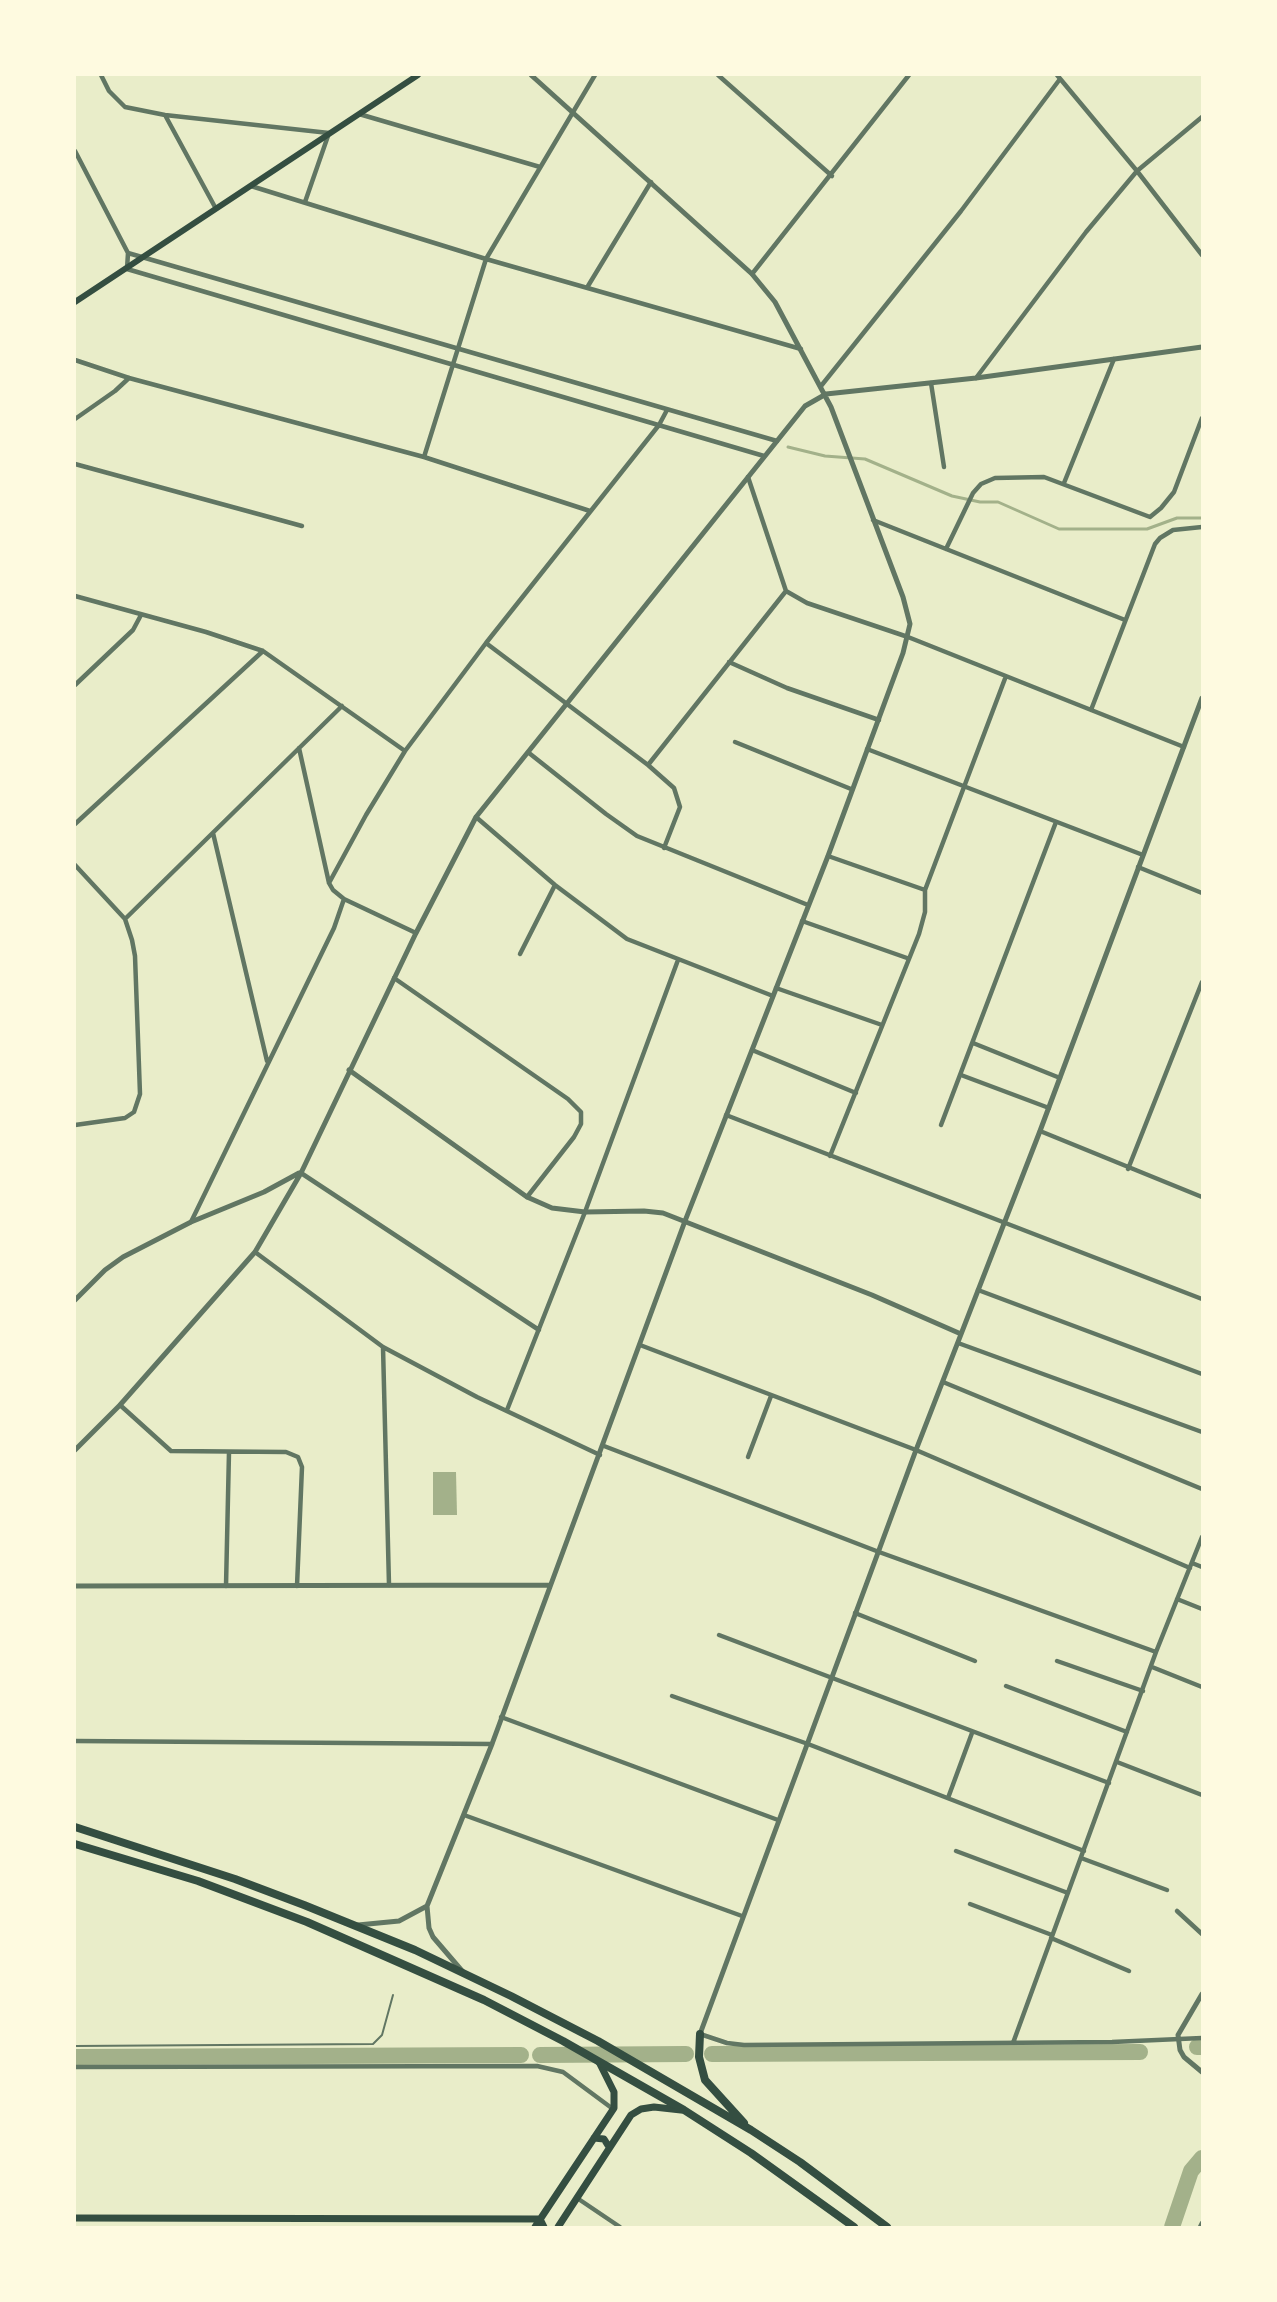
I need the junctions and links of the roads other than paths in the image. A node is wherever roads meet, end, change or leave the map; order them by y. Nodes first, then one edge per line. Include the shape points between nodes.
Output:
1 (101, 75) edge
2 (418, 75) edge
3 (531, 75) edge
4 (595, 75) edge
5 (718, 75) edge
6 (909, 75) edge
7 (1058, 77) edge
8 (572, 112) junction
9 (359, 114) junction
10 (165, 115) junction
11 (1202, 117) edge
12 (329, 133) junction
13 (75, 151) edge
14 (540, 167) junction
15 (1137, 171) junction
16 (832, 176) junction
17 (651, 182) junction
18 (249, 185) junction
19 (304, 202) junction
20 (215, 207) junction
21 (128, 252) junction
22 (1202, 255) edge
23 (144, 258) junction
24 (486, 259) junction
25 (127, 269) junction
26 (752, 274) junction
27 (588, 286) junction
28 (75, 302) edge
29 (1202, 347) edge
30 (801, 349) junction
31 (458, 350) junction
32 (1114, 359) junction
33 (75, 360) edge
34 (453, 365) junction
35 (129, 378) junction
36 (976, 378) junction
37 (931, 383) junction
38 (822, 386) junction
39 (826, 394) junction
40 (667, 410) junction
41 (1202, 418) edge
42 (75, 419) edge
43 (658, 425) junction
44 (777, 441) junction
45 (764, 456) junction
46 (424, 457) junction
47 (75, 464) edge
48 (944, 466) dead end
49 (748, 477) junction
50 (1064, 483) junction
51 (590, 512) junction
52 (873, 520) junction
53 (302, 526) dead end
54 (1202, 527) edge
55 (946, 549) junction
56 (786, 591) junction
57 (75, 596) edge
58 (141, 615) junction
59 (1125, 620) junction
60 (908, 637) junction
61 (486, 643) junction
62 (263, 651) junction
63 (729, 662) junction
64 (1006, 676) junction
65 (75, 685) edge
66 (1202, 698) edge
67 (566, 704) junction
68 (342, 706) junction
69 (1091, 710) junction
70 (1199, 715) edge
71 (879, 720) junction
72 (735, 742) dead end
73 (1184, 747) junction
74 (299, 748) junction
75 (867, 749) junction
76 (405, 751) junction
77 (529, 753) junction
78 (648, 765) junction
79 (964, 786) junction
80 (851, 789) junction
81 (476, 817) junction
82 (1056, 822) junction
83 (75, 825) edge
84 (213, 833) junction
85 (664, 848) junction
86 (1143, 855) junction
87 (828, 856) junction
88 (75, 865) edge
89 (1138, 867) junction
90 (329, 883) junction
91 (555, 885) junction
92 (926, 890) junction
93 (1202, 893) edge
94 (344, 899) junction
95 (808, 905) junction
96 (125, 919) junction
97 (802, 921) junction
98 (416, 933) junction
99 (520, 954) dead end
100 (907, 958) junction
101 (678, 960) junction
102 (394, 978) junction
103 (1202, 982) edge
104 (776, 988) junction
105 (773, 996) junction
106 (882, 1025) junction
107 (973, 1043) junction
108 (752, 1050) junction
109 (267, 1061) junction
110 (349, 1070) junction
111 (961, 1075) junction
112 (1060, 1078) junction
113 (856, 1093) junction
114 (1049, 1108) junction
115 (726, 1115) junction
116 (75, 1125) edge
117 (941, 1125) dead end
118 (1040, 1131) junction
119 (830, 1156) junction
120 (1128, 1169) junction
121 (301, 1173) junction
122 (527, 1197) junction
123 (1202, 1197) edge
124 (585, 1212) junction
125 (685, 1221) junction
126 (1004, 1221) junction
127 (191, 1222) junction
128 (255, 1252) junction
129 (978, 1290) junction
130 (1202, 1299) edge
131 (75, 1300) edge
132 (539, 1330) junction
133 (961, 1334) junction
134 (958, 1343) junction
135 (640, 1345) junction
136 (383, 1347) junction
137 (1202, 1374) edge
138 (943, 1382) junction
139 (771, 1396) junction
140 (120, 1405) junction
141 (507, 1410) junction
142 (1202, 1432) edge
143 (604, 1446) junction
144 (75, 1450) edge
145 (916, 1450) junction
146 (229, 1452) junction
147 (600, 1455) junction
148 (748, 1457) dead end
149 (1202, 1489) edge
150 (1202, 1537) edge
151 (879, 1552) junction
152 (1191, 1565) junction
153 (1202, 1567) edge
154 (389, 1585) junction
155 (549, 1585) junction
156 (75, 1586) edge
157 (226, 1586) junction
158 (297, 1586) junction
159 (1177, 1599) junction
160 (1202, 1609) edge
161 (855, 1613) junction
162 (719, 1635) dead end
163 (1156, 1652) junction
164 (975, 1661) dead end
165 (1057, 1661) dead end
166 (1152, 1667) junction
167 (833, 1678) junction
168 (1006, 1686) dead end
169 (1202, 1688) edge
170 (1143, 1691) junction
171 (672, 1696) dead end
172 (501, 1717) junction
173 (1127, 1732) junction
174 (972, 1733) junction
175 (75, 1741) edge
176 (492, 1744) junction
177 (808, 1744) junction
178 (1117, 1762) junction
179 (1109, 1783) junction
180 (1202, 1795) edge
181 (948, 1798) junction
182 (464, 1815) junction
183 (778, 1820) junction
184 (75, 1827) edge
185 (75, 1844) edge
186 (956, 1851) dead end
187 (1084, 1851) junction
188 (1081, 1858) junction
189 (1167, 1890) dead end
190 (1068, 1893) junction
191 (970, 1905) dead end
192 (427, 1906) junction
193 (1177, 1911) dead end
194 (742, 1916) junction
195 (357, 1925) junction
196 (1202, 1934) edge
197 (1052, 1937) junction
198 (1129, 1971) dead end
199 (464, 1973) junction
200 (1202, 1994) edge
201 (393, 1995) dead end
202 (700, 2034) junction
203 (1202, 2038) edge
204 (1178, 2041) junction
205 (1013, 2043) junction
206 (75, 2046) edge
207 (598, 2061) junction
208 (75, 2067) edge
209 (1202, 2072) edge
210 (613, 2109) junction
211 (684, 2110) junction
212 (751, 2130) junction
213 (594, 2138) junction
214 (609, 2147) junction
215 (577, 2199) junction
216 (75, 2218) edge
217 (540, 2219) junction
218 (1202, 2223) edge
219 (535, 2227) edge
220 (544, 2227) edge
221 (558, 2227) edge
222 (620, 2227) edge
223 (854, 2227) edge
224 (888, 2227) edge
225 (1200, 2227) edge

1 - 10 street via 124,107
2 - 9 main road
3 - 8 street
4 - 8 street
5 - 16 street
6 - 16 street
7 - 15 street
7 - 38 street via 961,211
8 - 14 street
8 - 17 street
9 - 12 main road
9 - 14 street
10 - 12 street
10 - 20 street
11 - 15 street
12 - 18 main road
12 - 19 street
13 - 21 street
14 - 24 street
15 - 22 street
15 - 36 street
16 - 26 street
17 - 26 street
17 - 27 street
18 - 19 street
18 - 20 main road
19 - 24 street
20 - 23 main road
21 - 23 street
21 - 25 street
23 - 25 main road
23 - 31 street
24 - 27 street
24 - 31 street
25 - 28 main road
25 - 34 street
26 - 30 street via 775,302
27 - 30 street
29 - 32 street
30 - 38 street
31 - 34 street
31 - 40 street
32 - 36 street
32 - 50 street
33 - 35 street
34 - 43 street
34 - 46 street
35 - 42 street
35 - 46 street
36 - 37 street
37 - 39 street
37 - 48 street
38 - 39 street
39 - 44 street via 805,406
39 - 52 street
40 - 43 street
40 - 44 street
41 - 50 street via 1174,492 1150,517
43 - 45 street
43 - 51 street
44 - 45 street
45 - 49 street
46 - 51 street
47 - 53 street
49 - 56 street
49 - 67 street
50 - 55 street via 1044,477 987,481 973,493
51 - 61 street
52 - 55 street
52 - 60 street via 908,613
54 - 59 street via 1173,530 1155,544
55 - 59 street
56 - 60 street via 833,614
56 - 63 street
57 - 58 street
58 - 62 street
58 - 65 street via 133,630
59 - 69 street
60 - 64 street
60 - 71 street
61 - 67 street
61 - 76 street
62 - 68 street
62 - 83 street
63 - 71 street via 761,678
63 - 78 street
64 - 69 street
64 - 79 street
66 - 70 street
67 - 77 street
67 - 78 street
68 - 74 street
68 - 76 street
69 - 73 street
70 - 73 street
71 - 75 street
72 - 80 street
73 - 86 street
74 - 84 street
74 - 90 street
75 - 79 street
75 - 80 street
76 - 90 street
77 - 81 street
77 - 85 street via 637,836
78 - 85 street via 674,788 679,798 679,813
79 - 82 street
79 - 92 street
80 - 87 street
81 - 91 street
81 - 98 street
82 - 86 street
82 - 107 street
84 - 96 street
84 - 109 street
85 - 95 street
86 - 89 street
87 - 92 street
87 - 95 street
88 - 96 street
89 - 93 street
89 - 112 street
90 - 94 street
91 - 99 street
91 - 101 street via 627,939
92 - 100 street via 925,912
94 - 98 street
94 - 109 street via 334,928
95 - 97 street
96 - 116 street via 135,956 139,1101 134,1112 125,1118
97 - 100 street
97 - 104 street
98 - 102 street
100 - 106 street
101 - 105 street
101 - 124 street
102 - 110 street
102 - 122 street via 581,1112 581,1124
103 - 120 street
104 - 105 street
104 - 106 street
105 - 108 street
106 - 113 street
107 - 111 street
107 - 112 street
108 - 113 street
108 - 115 street
109 - 127 street
110 - 121 street
110 - 122 street
111 - 114 street
111 - 117 street
112 - 114 street
113 - 119 street
114 - 118 street
115 - 119 street
115 - 125 street
118 - 120 street
118 - 126 street
119 - 126 street
120 - 123 street
121 - 127 street
121 - 128 street
121 - 132 street
122 - 124 street via 552,1208
124 - 125 street via 644,1211
124 - 132 street
125 - 133 street
125 - 135 street
126 - 129 street
126 - 130 street
127 - 131 street via 117,1261
128 - 136 street
128 - 140 street
129 - 133 street
129 - 137 street
132 - 141 street
133 - 134 street
134 - 138 street
134 - 142 street
135 - 139 street
135 - 143 street
136 - 141 street
136 - 154 street
138 - 145 street
138 - 149 street
139 - 145 street
139 - 148 street
140 - 144 street
140 - 146 street via 171,1451
141 - 147 street
143 - 147 street
143 - 151 street
145 - 151 street
145 - 152 street
146 - 157 street
146 - 158 street via 286,1452 300,1460
147 - 155 street
150 - 152 street
151 - 161 street
151 - 163 street
152 - 153 street
152 - 159 street
154 - 155 street
154 - 158 street
155 - 172 street
156 - 157 street
157 - 158 street
159 - 160 street
159 - 163 street
161 - 164 street
161 - 167 street
162 - 167 street
163 - 166 street
165 - 170 street
166 - 169 street
166 - 170 street
167 - 174 street
167 - 177 street
168 - 173 street
170 - 173 street
171 - 177 street
172 - 176 street
172 - 183 street
173 - 178 street
174 - 179 street
174 - 181 street
175 - 176 street
176 - 182 street
177 - 181 street
177 - 183 street
178 - 179 street
178 - 180 street
179 - 187 street
181 - 187 street
182 - 192 street
182 - 194 street
183 - 194 street
184 - 195 highway via 235,1879
185 - 207 highway via 198,1881 307,1922 484,2000
186 - 190 street
187 - 188 street
188 - 189 street
188 - 190 street
190 - 197 street
191 - 197 street
192 - 195 street via 399,1921
192 - 199 street via 433,1937
193 - 196 street
194 - 202 street
195 - 199 highway
197 - 198 street
197 - 205 street
199 - 212 highway via 598,2041
200 - 204 street via 1180,2027
201 - 206 lane via 382,2035 373,2044
202 - 205 street via 744,2045
202 - 212 highway via 699,2057 705,2080
203 - 204 street
204 - 205 street
204 - 209 street via 1184,2057
207 - 210 main road via 614,2092
207 - 211 highway
208 - 210 street via 537,2066 563,2072
210 - 213 main road
211 - 214 main road via 654,2107 636,2112
211 - 223 highway
212 - 224 highway
213 - 214 main road via 604,2139
213 - 217 main road
214 - 215 main road
215 - 221 main road
215 - 222 street
216 - 217 main road
217 - 219 main road
217 - 220 main road
218 - 225 street

